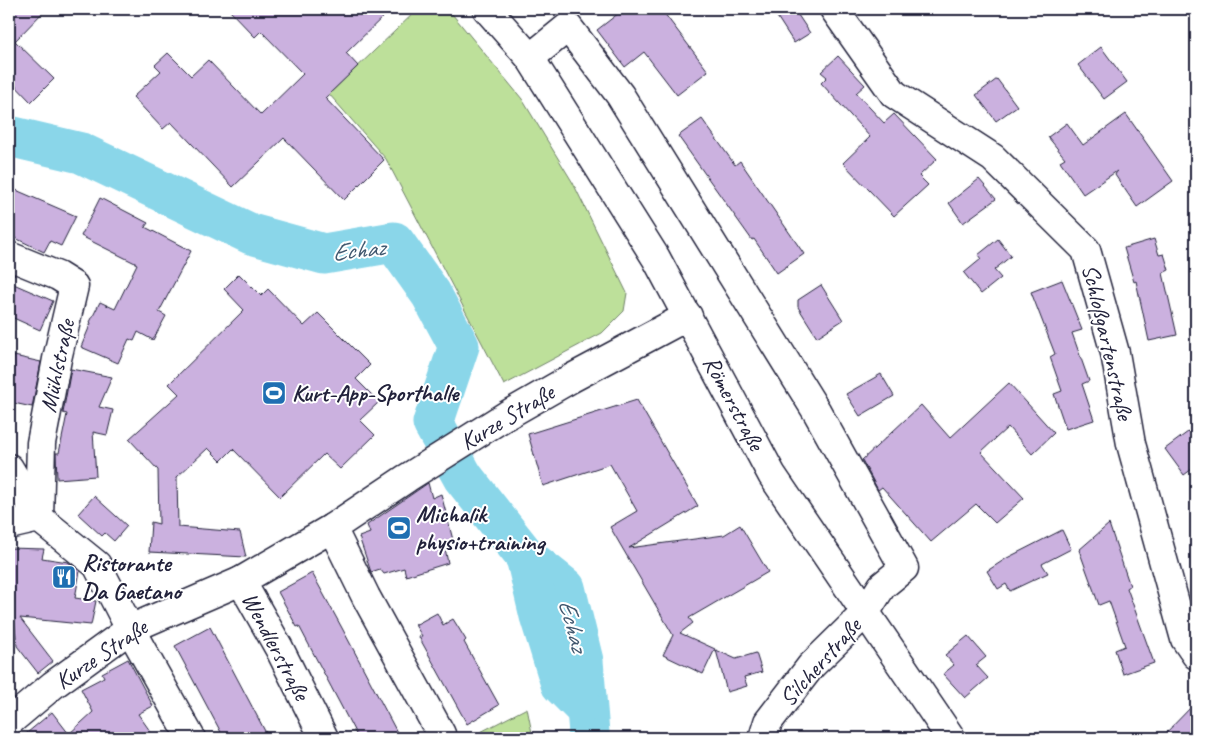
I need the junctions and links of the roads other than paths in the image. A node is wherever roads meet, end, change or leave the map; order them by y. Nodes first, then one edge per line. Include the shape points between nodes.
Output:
1 (487, 9) edge
2 (834, 9) edge
3 (530, 58) junction
4 (9, 256) edge
5 (688, 316) junction
6 (9, 468) edge
7 (39, 518) junction
8 (9, 525) edge
9 (332, 528) junction
10 (241, 581) junction
11 (865, 613) junction
12 (130, 629) junction
13 (1196, 655) edge
14 (9, 722) edge
15 (441, 734) dead end
16 (191, 738) edge
17 (324, 738) edge
18 (763, 738) edge
19 (951, 738) edge

1 - 3 street, Römerstraße
2 - 13 street, Schloßgartenstraße via 894,94 993,158 1086,250 1115,353 1134,453 1185,640
3 - 5 street, Römerstraße via 656,258
3 - 11 street, Silcherstraße via 568,27 620,95 817,412 904,568 882,586
4 - 7 street, Mühlstraße via 74,286 41,443
5 - 9 street, Kurze Straße via 482,431
5 - 11 street, Römerstraße via 772,475
6 - 7 street
7 - 8 street
7 - 12 street via 98,565
9 - 10 street, Kurze Straße
9 - 15 street
10 - 12 street, Kurze Straße
10 - 17 street, Wendlerstraße
11 - 18 street, Silcherstraße via 811,666 768,722
11 - 19 street, Römerstraße
12 - 14 street, Kurze Straße via 53,685
12 - 16 street

